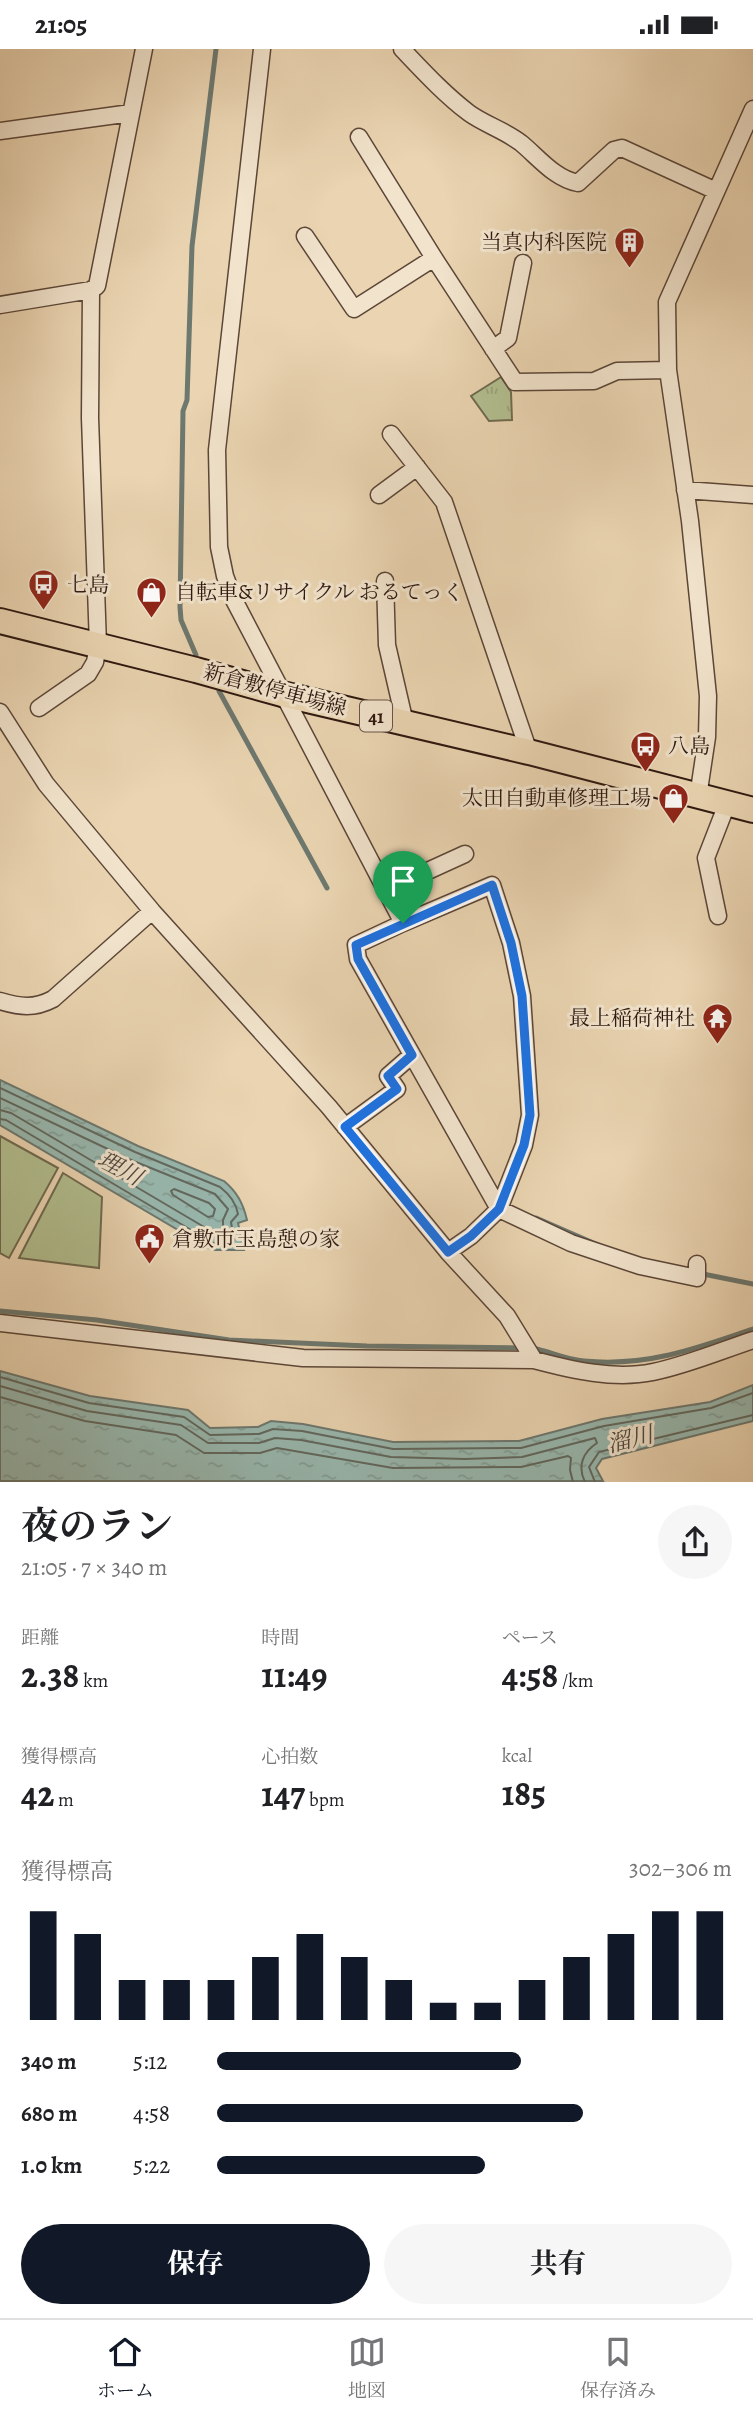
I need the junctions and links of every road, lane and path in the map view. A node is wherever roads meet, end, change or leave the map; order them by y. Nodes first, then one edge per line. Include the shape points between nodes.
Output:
1 (144, 49) edge
2 (262, 49) edge
3 (401, 49) edge
4 (753, 109) edge
5 (131, 113) junction
6 (0, 131) edge
7 (359, 138) dead end
8 (716, 191) junction
9 (305, 236) dead end
10 (434, 258) junction
11 (523, 263) dead end
12 (91, 290) junction
13 (0, 305) edge
14 (494, 349) junction
15 (668, 370) junction
16 (391, 433) dead end
17 (417, 467) junction
18 (685, 490) junction
19 (379, 495) dead end
20 (753, 495) edge
21 (385, 581) dead end
22 (0, 621) edge
23 (98, 645) junction
24 (282, 694) junction
25 (39, 708) dead end
26 (0, 712) edge
27 (405, 723) junction
28 (6, 733) edge
29 (530, 752) junction
30 (698, 797) junction
31 (727, 804) junction
32 (753, 810) edge
33 (465, 854) dead end
34 (386, 890) junction
35 (152, 912) junction
36 (718, 916) dead end
37 (403, 923) junction
38 (0, 1001) edge
39 (412, 1055) junction
40 (345, 1127) junction
41 (501, 1204) junction
42 (448, 1252) junction
43 (697, 1269) dead end
44 (0, 1323) edge
45 (753, 1340) edge
46 (534, 1360) junction

1 - 5 street
2 - 24 street via 217,450 219,547 234,600
3 - 8 street via 472,115 513,137 562,177 578,183 622,148
4 - 8 street
5 - 6 street
5 - 12 street via 97,286
7 - 10 street
8 - 15 street via 667,302
9 - 10 street via 354,309
10 - 14 street
11 - 14 street via 508,338
12 - 13 street
12 - 23 street via 90,431
14 - 15 street via 515,382 594,381 617,371
15 - 18 street
16 - 17 street
17 - 19 street
17 - 29 street via 444,502
18 - 20 street
18 - 30 street via 708,696
21 - 27 street via 387,645
22 - 23 main road, 新倉敷停車場線 / 41
23 - 24 main road, 新倉敷停車場線 / 41
23 - 25 street via 88,674
24 - 27 main road, 新倉敷停車場線 / 41
24 - 34 street
26 - 28 street
27 - 29 main road, 新倉敷停車場線 / 41
28 - 35 street
29 - 30 main road, 新倉敷停車場線 / 41
30 - 31 main road, 新倉敷停車場線 / 41
31 - 32 main road, 新倉敷停車場線 / 41
31 - 36 street via 706,858
33 - 34 street
34 - 37 street
35 - 38 street via 53,999 27,1007
35 - 40 street
37 - 39 street via 356,945 358,959
37 - 41 street via 492,885 522,996 530,1115 524,1145
39 - 40 street via 388,1076 397,1089
39 - 41 street
40 - 42 street
41 - 42 street via 471,1236
41 - 43 street via 582,1247 640,1266
42 - 46 street via 507,1316
44 - 46 street via 303,1358
45 - 46 street via 651,1373 601,1374

